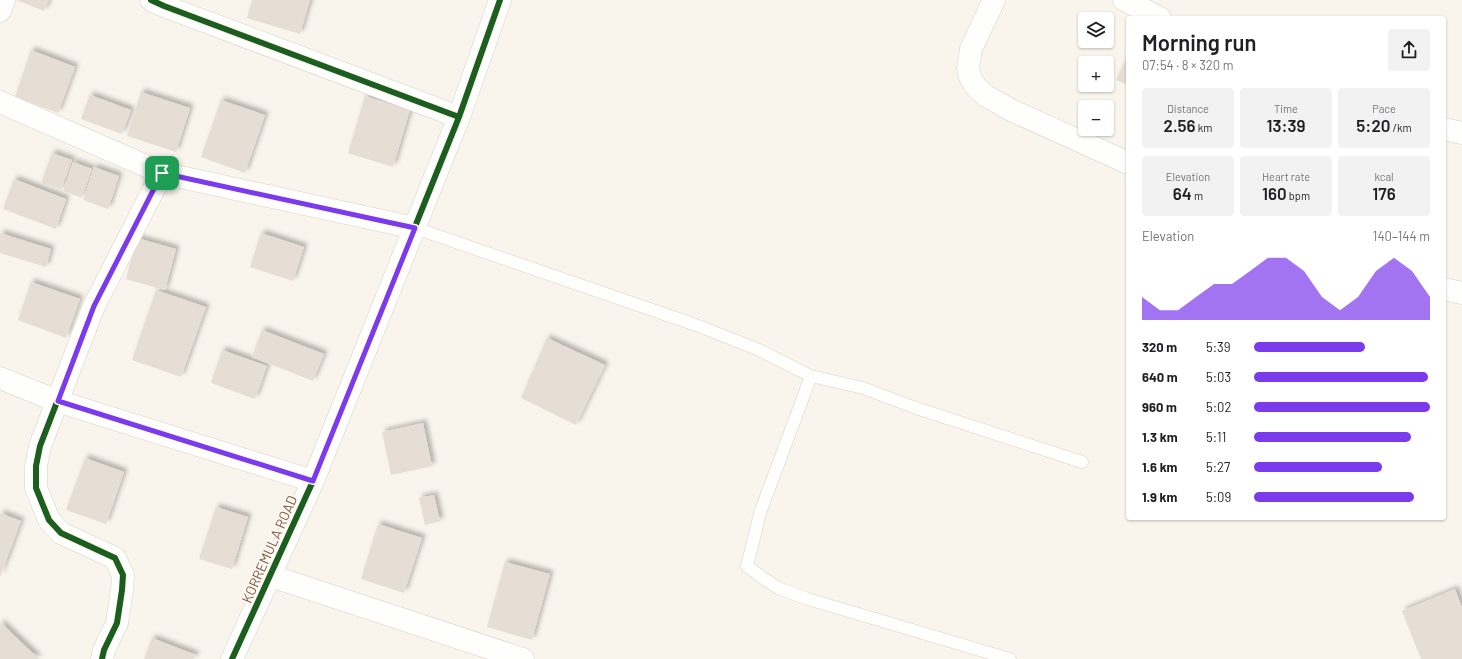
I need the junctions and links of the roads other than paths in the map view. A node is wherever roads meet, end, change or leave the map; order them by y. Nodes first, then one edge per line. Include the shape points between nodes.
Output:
1 (4, 0) edge
2 (151, 0) edge
3 (500, 0) edge
4 (994, 0) edge
5 (1124, 0) edge
6 (0, 11) edge
7 (1156, 16) edge
8 (0, 102) edge
9 (459, 117) junction
10 (1446, 130) edge
11 (1462, 134) edge
12 (1126, 162) edge
13 (162, 173) junction
14 (415, 228) junction
15 (1446, 289) edge
16 (1462, 293) edge
17 (811, 376) junction
18 (0, 378) edge
19 (58, 401) junction
20 (1082, 462) dead end
21 (313, 481) junction
22 (270, 576) junction
23 (102, 659) edge
24 (232, 659) edge
25 (523, 659) edge
26 (1010, 659) edge

1 - 6 street
2 - 9 street
3 - 9 street, KORREMULA ROAD
4 - 12 street via 971,49 968,68 976,87 986,96 1011,110
5 - 7 street
8 - 13 street
9 - 14 street, KORREMULA ROAD
10 - 11 street
13 - 14 street
13 - 19 street via 94,306
14 - 17 lane via 696,324 757,349
14 - 21 street, KORREMULA ROAD
15 - 16 street
17 - 20 lane via 863,388
17 - 26 lane via 760,512 747,566 778,588 808,599
18 - 19 street
19 - 21 street
19 - 23 street via 40,446 36,466 36,488 49,520 62,533 115,558 123,575 117,623
21 - 22 street, KORREMULA ROAD
22 - 24 street, KORREMULA ROAD
22 - 25 street

